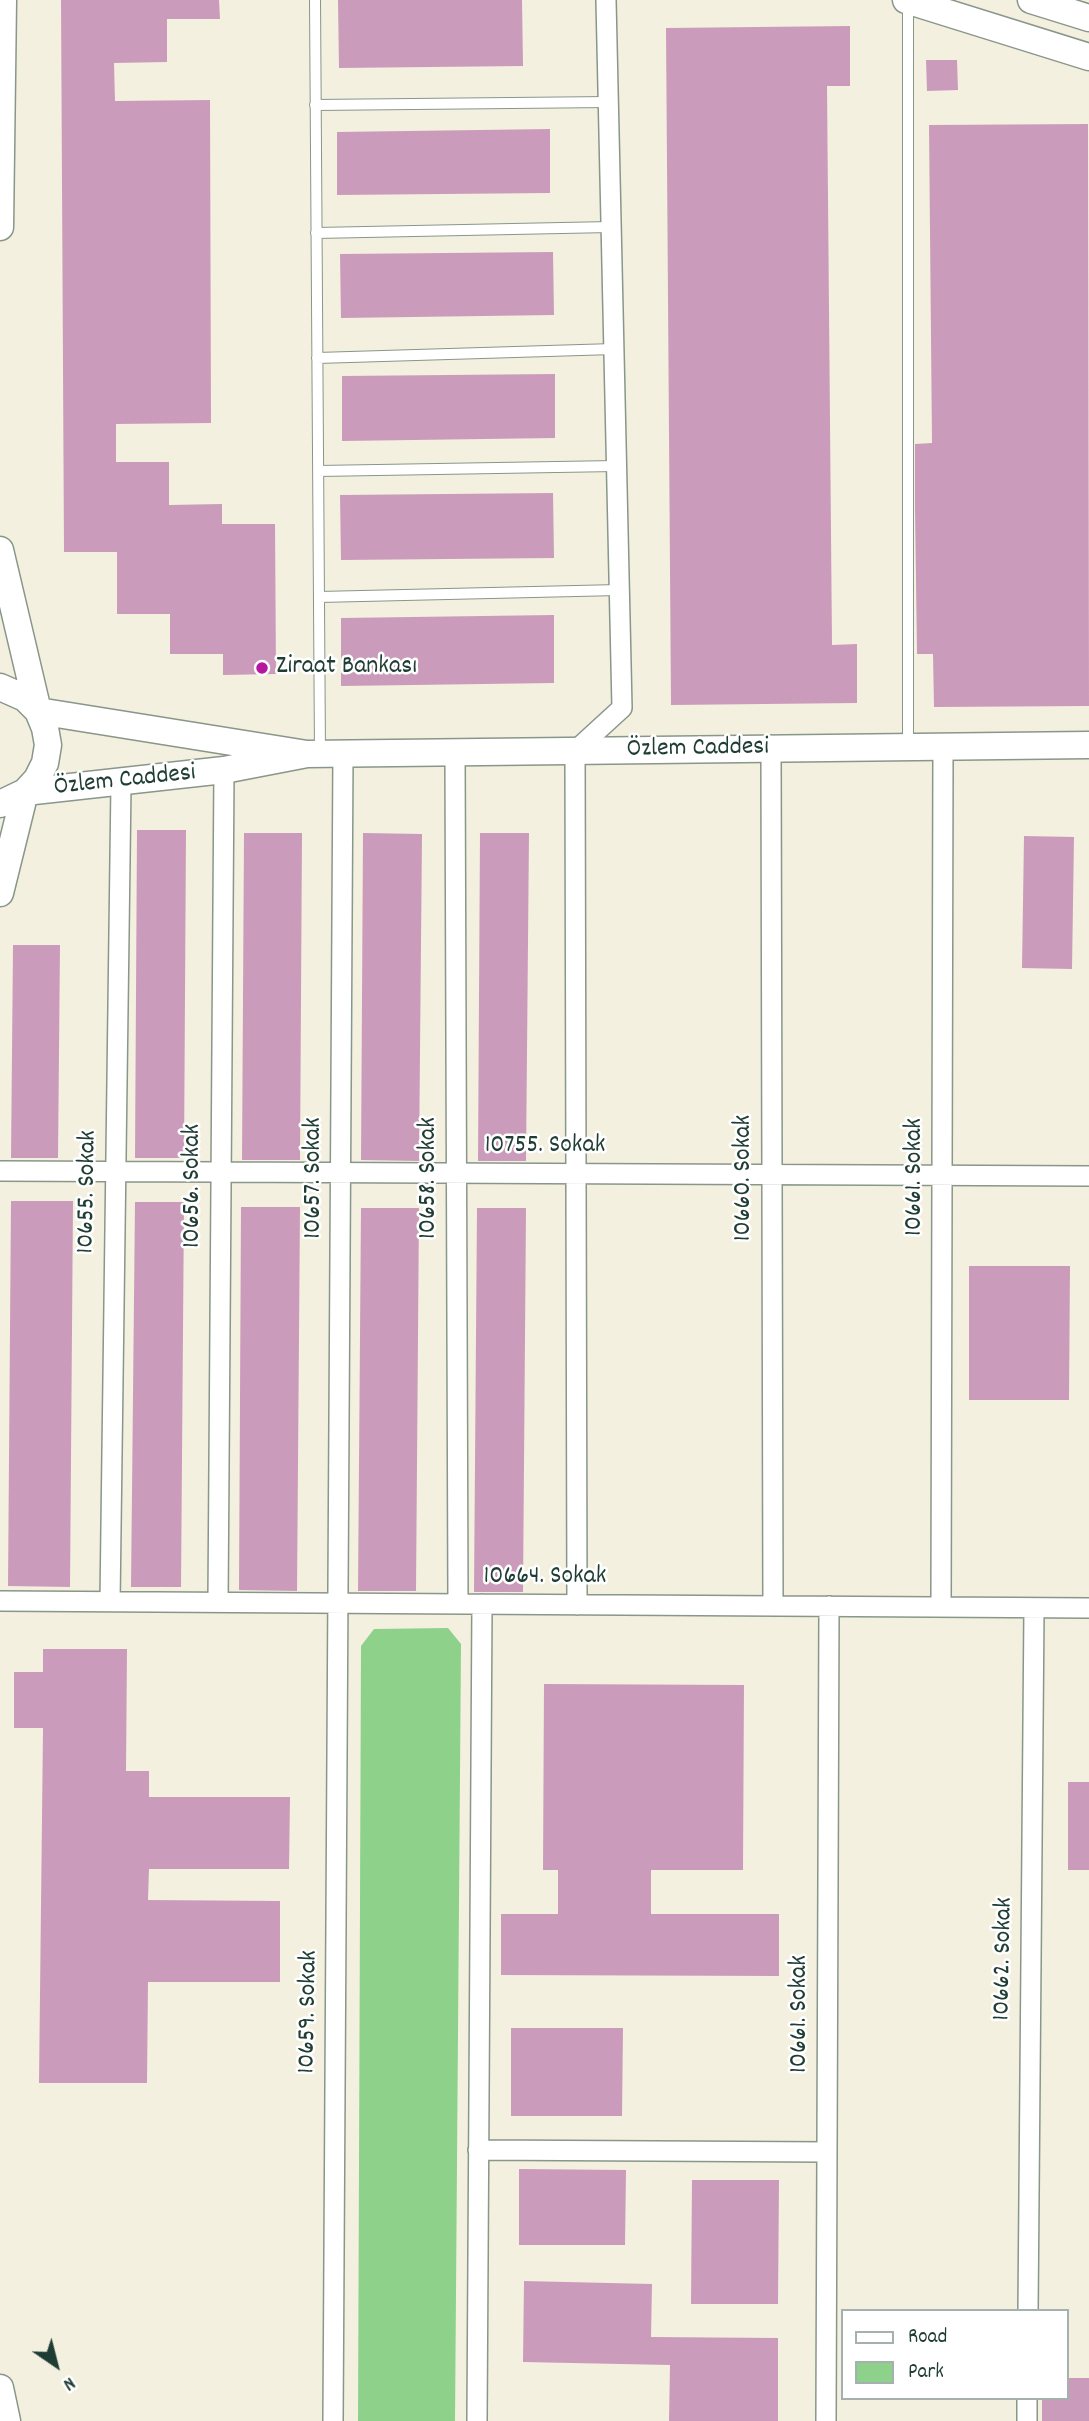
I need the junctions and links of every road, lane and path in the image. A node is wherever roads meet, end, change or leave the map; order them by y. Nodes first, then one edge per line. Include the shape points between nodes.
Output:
1 (314, 0) edge
2 (607, 0) edge
3 (907, 0) edge
4 (1031, 0) edge
5 (4, 4) edge
6 (1089, 18) edge
7 (1089, 57) edge
8 (609, 102) junction
9 (315, 106) junction
10 (0, 227) edge
11 (611, 227) junction
12 (316, 233) junction
13 (614, 349) junction
14 (317, 358) junction
15 (616, 466) junction
16 (318, 471) junction
17 (0, 551) edge
18 (619, 590) junction
19 (319, 597) junction
20 (0, 687) edge
21 (38, 711) junction
22 (1089, 745) edge
23 (908, 747) junction
24 (943, 747) junction
25 (771, 749) junction
26 (575, 751) junction
27 (455, 753) junction
28 (324, 754) junction
29 (224, 770) junction
30 (121, 784) junction
31 (25, 793) junction
32 (0, 804) edge
33 (0, 893) edge
34 (0, 1171) edge
35 (116, 1172) junction
36 (221, 1172) junction
37 (342, 1173) junction
38 (457, 1173) junction
39 (576, 1174) junction
40 (772, 1174) junction
41 (942, 1175) junction
42 (1089, 1176) edge
43 (0, 1601) edge
44 (110, 1601) junction
45 (218, 1602) junction
46 (340, 1603) junction
47 (458, 1604) junction
48 (482, 1604) junction
49 (578, 1605) junction
50 (773, 1606) junction
51 (829, 1606) junction
52 (941, 1607) junction
53 (1034, 1608) junction
54 (1089, 1608) edge
55 (478, 2150) junction
56 (827, 2152) junction
57 (1028, 2309) edge
58 (0, 2388) edge
59 (1027, 2400) edge
60 (7, 2421) edge
61 (332, 2421) edge
62 (477, 2421) edge
63 (826, 2421) edge
64 (1027, 2421) edge

1 - 9 lane
2 - 8 street
3 - 7 street
3 - 23 lane
4 - 6 street
5 - 10 street
8 - 9 lane
8 - 11 street
9 - 12 lane
11 - 12 lane
11 - 13 street
12 - 14 lane
13 - 14 lane
13 - 15 street
14 - 16 lane
15 - 16 lane
15 - 18 street
16 - 19 lane
17 - 21 street
18 - 19 lane
18 - 26 street via 622,708
19 - 28 lane
20 - 21 street via 25,698
21 - 28 street, Özlem Caddesi
21 - 31 street via 48,745 45,763
22 - 24 street, Özlem Caddesi
23 - 24 street, Özlem Caddesi
23 - 25 street, Özlem Caddesi
24 - 41 street, 10661. Sokak
25 - 26 street, Özlem Caddesi
25 - 40 street, 10660. Sokak
26 - 27 street, Özlem Caddesi
26 - 39 street
27 - 28 street, Özlem Caddesi
27 - 38 street, 10658. Sokak
28 - 29 street, Özlem Caddesi
28 - 37 street, 10657. Sokak
29 - 30 street, Özlem Caddesi
29 - 36 street, 10656. Sokak
30 - 31 street, Özlem Caddesi
30 - 35 street, 10655. Sokak
31 - 32 street
31 - 33 street
34 - 35 street, 10755. Sokak
35 - 36 street, 10755. Sokak
35 - 44 street, 10655. Sokak
36 - 37 street, 10755. Sokak
36 - 45 street, 10656. Sokak
37 - 38 street, 10755. Sokak
37 - 46 street, 10657. Sokak
38 - 39 street, 10755. Sokak
38 - 47 street, 10658. Sokak
39 - 40 street, 10755. Sokak
39 - 49 street
40 - 41 street, 10755. Sokak
40 - 50 street, 10660. Sokak
41 - 42 street, 10755. Sokak
41 - 52 street, 10661. Sokak
43 - 44 street, 10664. Sokak
44 - 45 street, 10664. Sokak
45 - 46 street, 10664. Sokak
46 - 47 street, 10664. Sokak
46 - 61 street, 10659. Sokak
47 - 48 street, 10664. Sokak
48 - 49 street, 10664. Sokak
48 - 55 street
49 - 50 street, 10664. Sokak
50 - 51 street, 10664. Sokak
51 - 52 street, 10664. Sokak
51 - 56 street, 10661. Sokak
52 - 53 street, 10664. Sokak
53 - 54 street, 10664. Sokak
53 - 57 street, 10662. Sokak
55 - 56 street
55 - 62 street
56 - 63 street, 10661. Sokak
58 - 60 street
59 - 64 street

